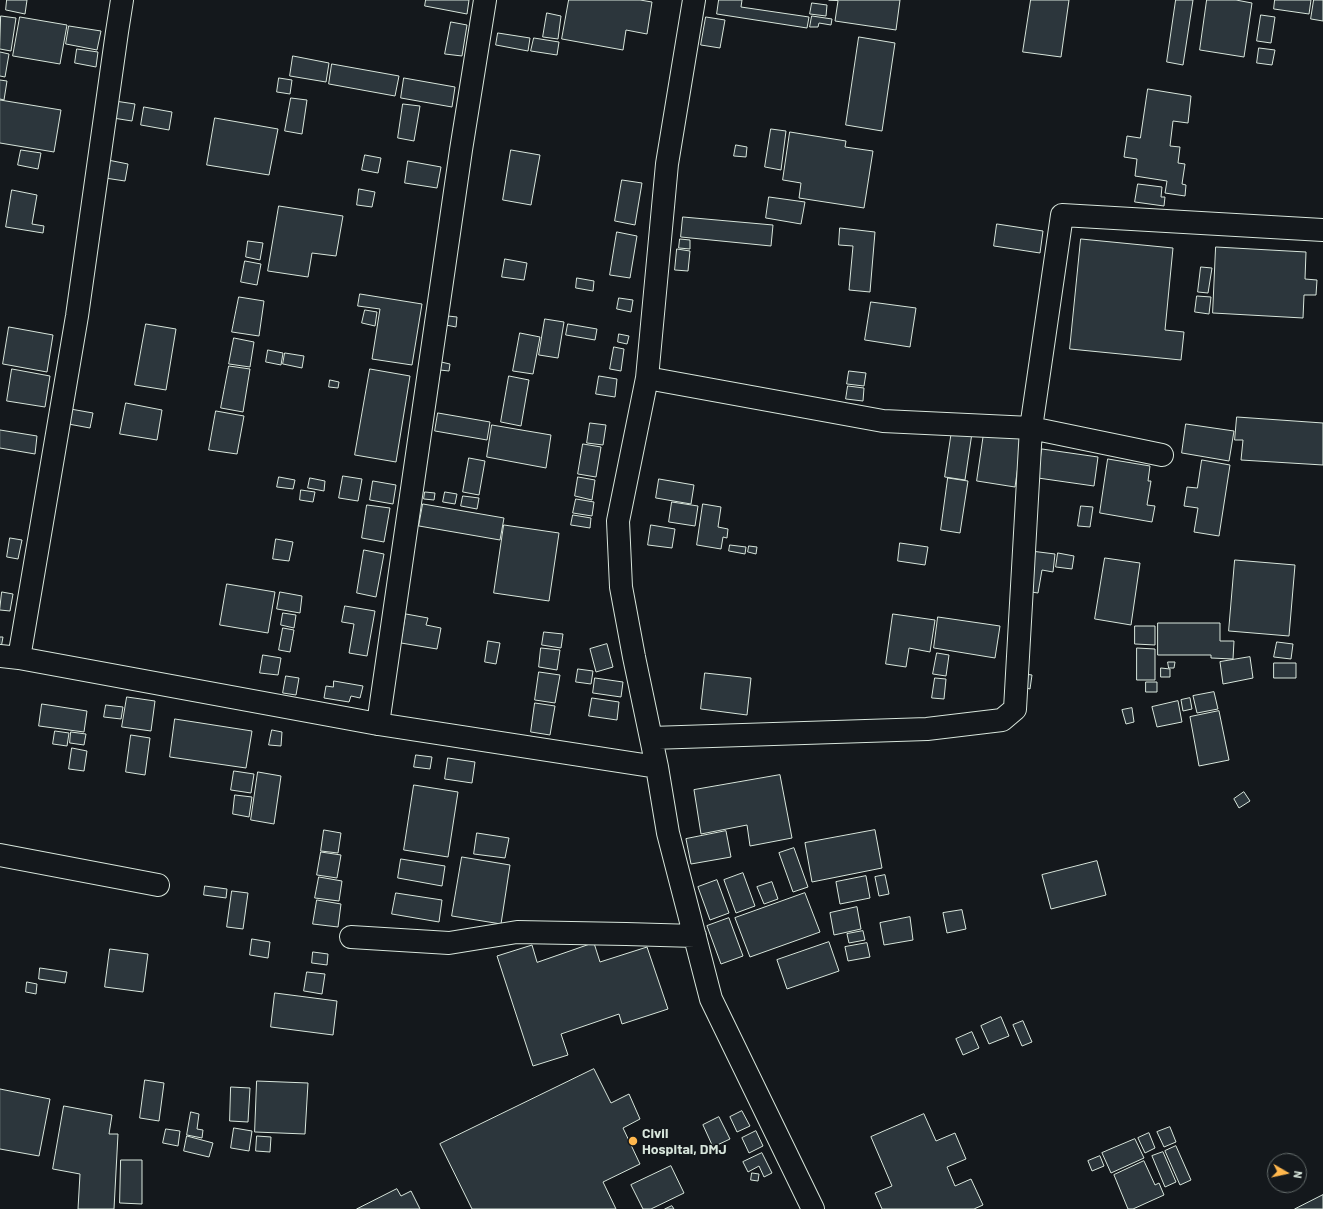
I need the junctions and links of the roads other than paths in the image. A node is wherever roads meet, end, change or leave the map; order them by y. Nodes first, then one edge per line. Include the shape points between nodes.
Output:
1 (122, 0) edge
2 (485, 0) edge
3 (694, 0) edge
4 (1323, 230) edge
5 (647, 378) junction
6 (1031, 428) junction
7 (1162, 456) dead end
8 (10, 657) edge
9 (378, 724) junction
10 (651, 738) junction
11 (657, 767) junction
12 (0, 855) edge
13 (158, 884) dead end
14 (695, 936) junction
15 (351, 937) dead end
16 (813, 1209) edge

1 - 8 street via 77,316
2 - 9 street
3 - 5 street via 667,164
4 - 6 street via 1062,215
5 - 6 street via 883,420
5 - 10 street via 618,521 621,587
6 - 7 street
6 - 10 street via 1014,709 1002,720 927,729
8 - 9 street
9 - 11 street
10 - 11 street
11 - 14 street via 668,833
12 - 13 street
14 - 15 street via 517,932 450,943
14 - 16 street via 711,999

